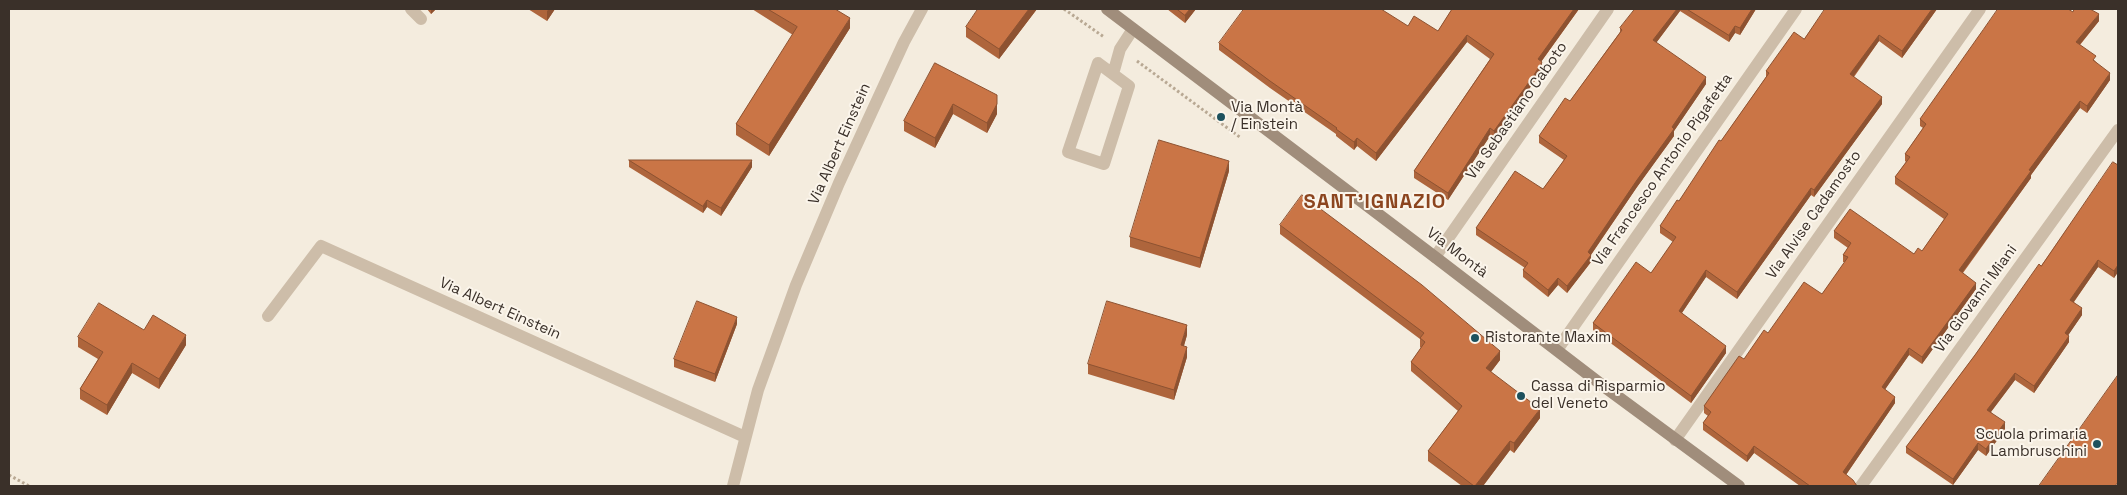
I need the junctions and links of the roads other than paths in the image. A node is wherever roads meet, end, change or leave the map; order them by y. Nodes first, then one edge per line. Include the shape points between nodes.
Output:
1 (411, 9) edge
2 (922, 9) edge
3 (1107, 9) edge
4 (1608, 9) edge
5 (1796, 9) edge
6 (1980, 9) edge
7 (421, 19) dead end
8 (1133, 29) junction
9 (1113, 74) junction
10 (2118, 130) edge
11 (1435, 256) junction
12 (268, 316) dead end
13 (1558, 350) junction
14 (745, 437) junction
15 (1675, 440) junction
16 (733, 486) edge
17 (1739, 486) edge
18 (1861, 486) edge

1 - 7 street
2 - 14 street, Via Albert Einstein via 839,182 796,285 758,390
3 - 8 main road, Via Montà
4 - 11 street, Via Sebastiano Caboto
5 - 13 street, Via Francesco Antonio Pigafetta
6 - 15 street, Via Alvise Cadamosto
8 - 9 street via 1120,49
8 - 11 main road, Via Montà
9 - 9 street via 1098,63 1068,152 1104,164 1129,86
10 - 18 street, Via Giovanni Miani
11 - 13 main road, Via Montà
12 - 14 street, Via Albert Einstein via 321,246
13 - 15 main road, Via Montà
14 - 16 street, Via Albert Einstein
15 - 17 main road, Via Montà

